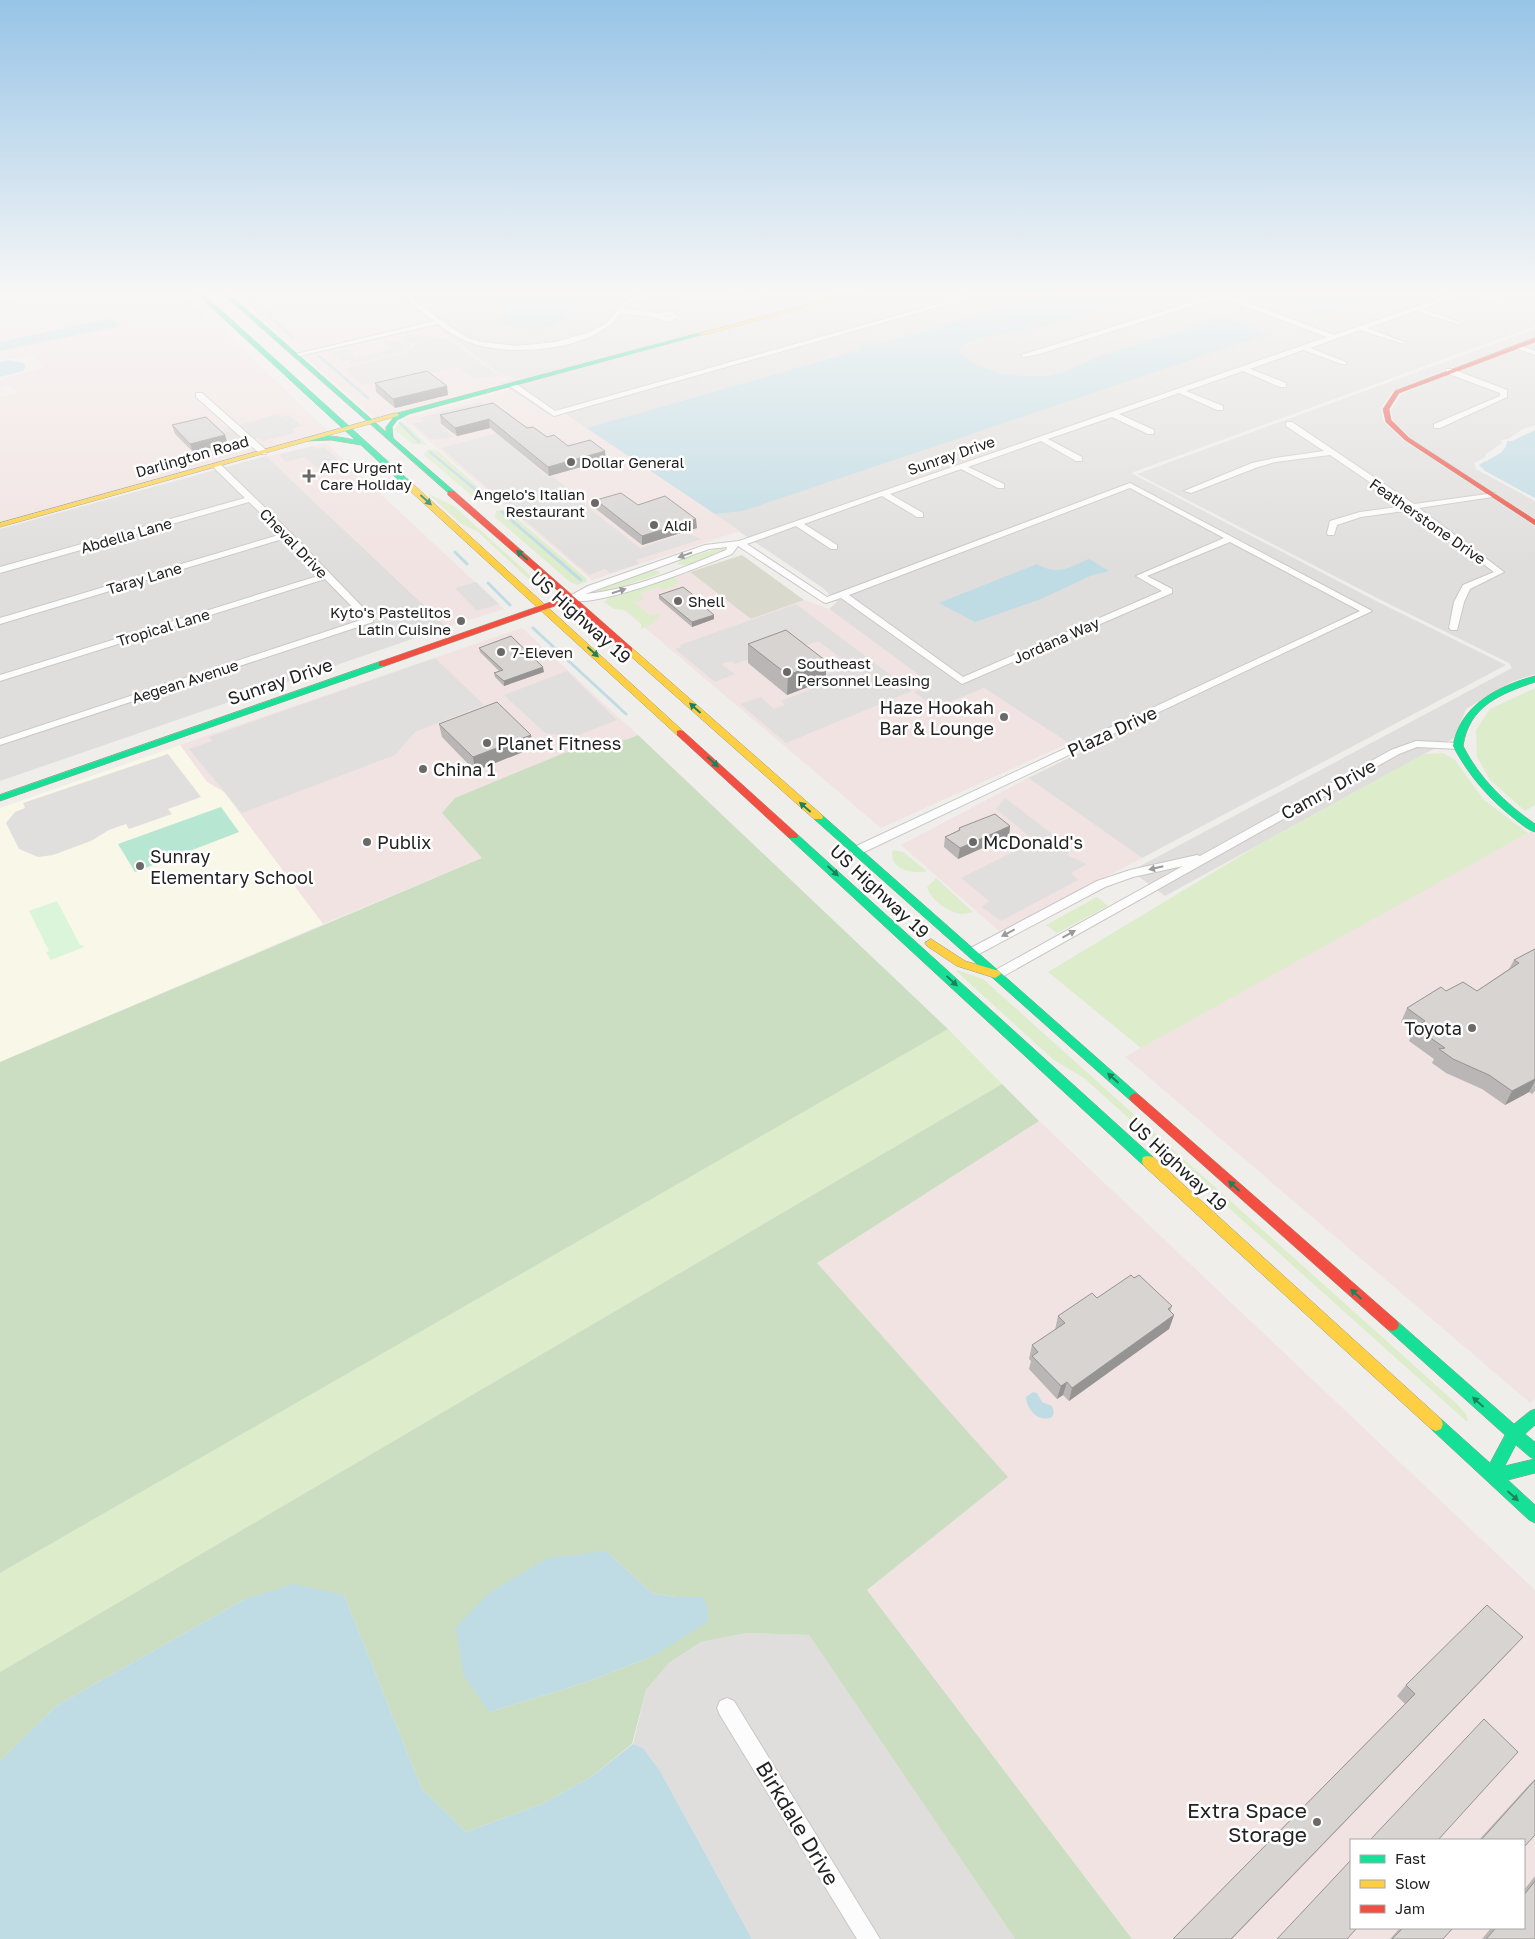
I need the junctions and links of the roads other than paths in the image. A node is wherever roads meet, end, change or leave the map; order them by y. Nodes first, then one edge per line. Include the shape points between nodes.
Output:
1 (299, 383) edge
2 (328, 383) edge
3 (518, 383) edge
4 (662, 383) edge
5 (1202, 383) edge
6 (1279, 383) edge
7 (1418, 383) edge
8 (1482, 383) edge
9 (512, 385) junction
10 (1283, 385) dead end
11 (1180, 391) junction
12 (199, 395) dead end
13 (1220, 408) dead end
14 (406, 413) junction
15 (1113, 414) junction
16 (371, 422) junction
17 (1289, 424) dead end
18 (1437, 426) dead end
19 (348, 428) junction
20 (1151, 432) dead end
21 (390, 439) junction
22 (308, 440) junction
23 (1042, 440) junction
24 (364, 443) junction
25 (263, 452) junction
26 (1330, 453) junction
27 (1079, 459) dead end
28 (217, 466) junction
29 (963, 467) junction
30 (1001, 486) dead end
31 (1188, 491) dead end
32 (884, 494) junction
33 (1492, 495) junction
34 (251, 499) junction
35 (1412, 507) junction
36 (920, 515) dead end
37 (1535, 522) edge
38 (797, 523) junction
39 (0, 525) edge
40 (1331, 533) dead end
41 (288, 535) junction
42 (1230, 539) junction
43 (736, 544) junction
44 (834, 547) dead end
45 (0, 570) edge
46 (326, 576) junction
47 (842, 594) junction
48 (571, 598) junction
49 (544, 607) junction
50 (370, 620) joint
51 (0, 621) edge
52 (1454, 628) dead end
53 (0, 678) edge
54 (1535, 679) edge
55 (0, 742) edge
56 (1458, 746) junction
57 (0, 798) edge
58 (1535, 829) edge
59 (789, 832) junction
60 (856, 851) junction
61 (830, 854) dead end
62 (1204, 858) junction
63 (926, 938) dead end
64 (971, 953) junction
65 (996, 975) junction
66 (1535, 1416) edge
67 (1514, 1434) junction
68 (1535, 1452) edge
69 (1535, 1466) edge
70 (1491, 1476) junction
71 (1535, 1515) edge
72 (727, 1708) dead end
73 (869, 1939) edge

1 - 19 main road, US Highway 19
2 - 16 main road, US Highway 19
3 - 9 main road, Darlington Road
4 - 9 street via 554,414
5 - 11 street, Sunray Drive
6 - 10 street
7 - 33 main road via 1397,392 1386,409 1388,422 1407,439
8 - 18 street via 1504,392 1502,397
9 - 14 main road, Darlington Road
11 - 13 street
11 - 15 street, Sunray Drive
12 - 25 street
14 - 16 main road, Darlington Road
14 - 21 main road via 391,423
15 - 20 street
15 - 23 street, Sunray Drive
16 - 19 main road, Darlington Road
16 - 21 main road, US Highway 19
17 - 26 street, Featherstone Drive
19 - 22 main road, Darlington Road
19 - 24 main road, US Highway 19
48 -> 21 main road, US Highway 19
22 - 24 main road via 332,438
22 - 25 main road, Darlington Road
23 - 27 street
23 - 29 street, Sunray Drive
24 -> 49 main road, US Highway 19
25 - 28 main road, Darlington Road
26 - 31 street via 1255,465
26 - 35 street, Featherstone Drive
28 - 34 street, Cheval Drive
28 - 39 main road, Darlington Road
29 - 30 street
29 - 32 street, Sunray Drive
32 - 36 street
32 - 38 street, Sunray Drive
33 - 35 street
33 - 37 main road
34 - 41 street, Cheval Drive
34 - 45 street, Abdella Lane
35 - 40 street via 1333,523
35 - 52 street, Featherstone Drive via 1500,572 1466,588 1459,602
38 - 43 street, Sunray Drive
38 - 44 street
41 - 46 street, Cheval Drive
41 - 51 street, Taray Lane
42 - 47 street via 1130,485
42 - 47 street, Jordana Way via 1140,576 1168,591 962,681
42 - 60 street, Plaza Drive via 1367,611
43 - 47 street via 826,600
43 - 48 street, Sunray Drive via 729,552 644,583 602,596
46 - 50 street, Cheval Drive
46 - 53 street, Tropical Lane
48 - 49 main road, Sunray Drive
60 -> 48 main road, US Highway 19
49 - 57 main road, Sunray Drive
49 -> 59 main road, US Highway 19
50 - 55 street, Aegean Avenue
54 - 56 main road via 1495,696 1472,712 1463,727
56 - 58 main road via 1475,778 1488,794
56 - 62 street, Camry Drive via 1409,745
59 - 61 main road
59 -> 70 main road, US Highway 19
60 - 64 main road, US Highway 19
62 -> 64 street, Camry Drive via 1130,874 1101,884
65 -> 62 street, Camry Drive
63 - 65 main road via 965,968
64 - 65 main road, US Highway 19
67 -> 65 main road, US Highway 19
66 - 67 main road
67 - 68 main road, US Highway 19
67 - 70 main road
69 - 70 main road
70 -> 71 main road, US Highway 19
72 - 73 street, Birkdale Drive

